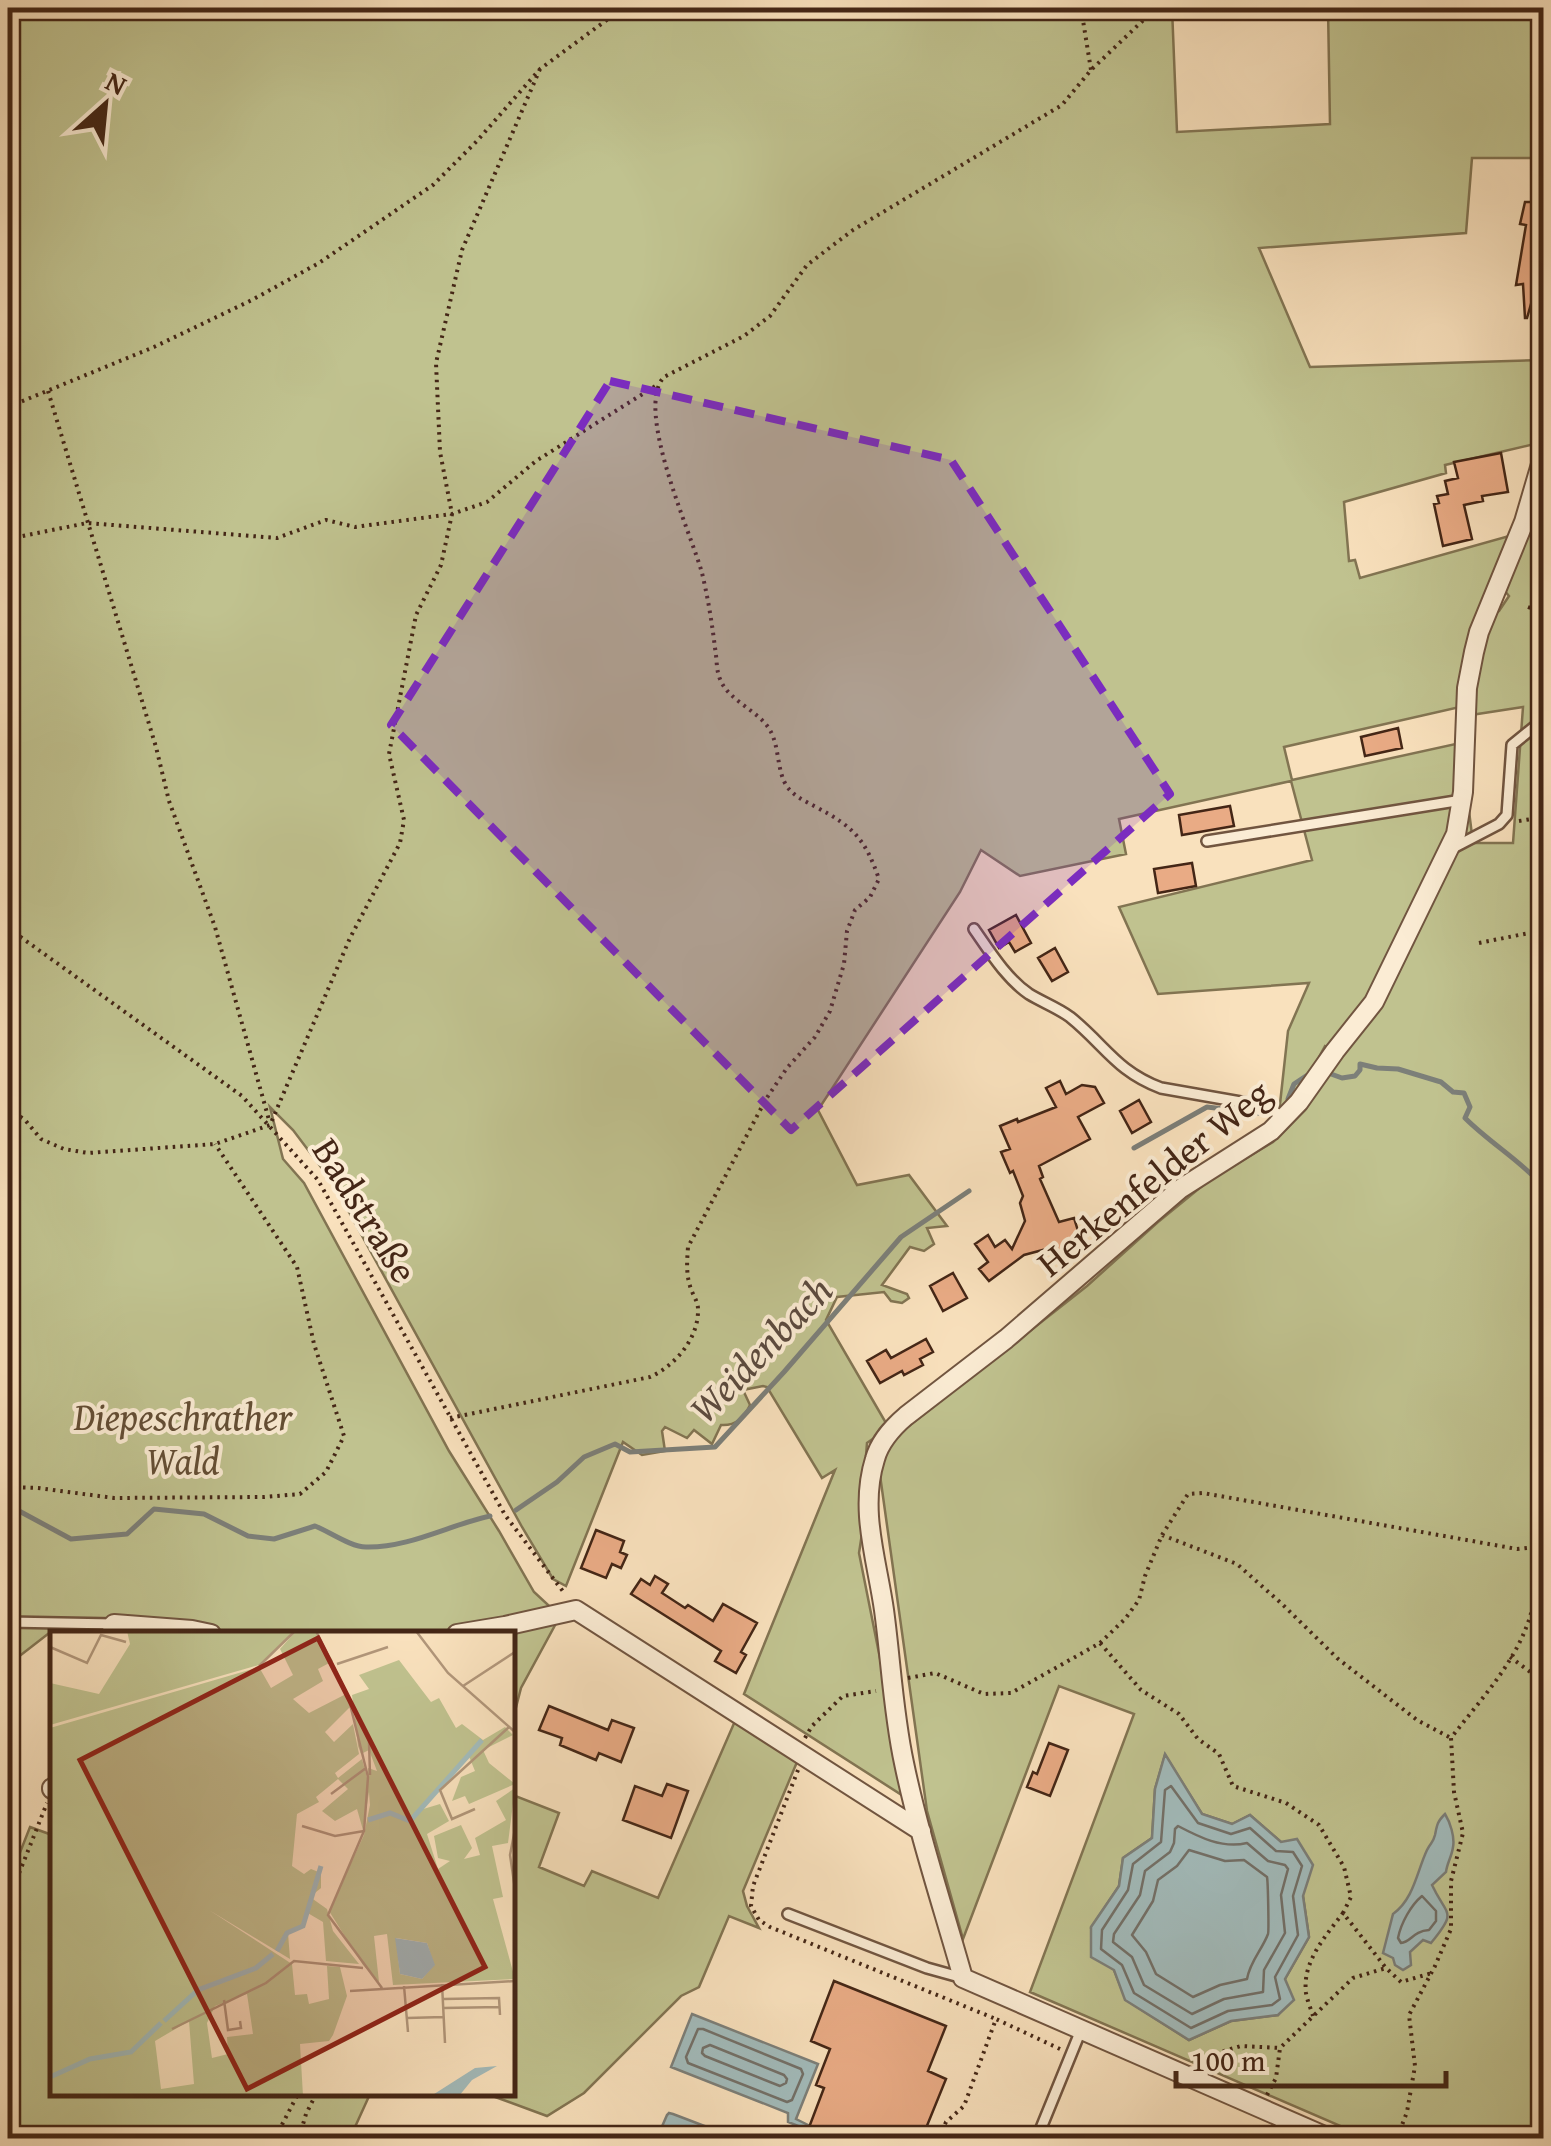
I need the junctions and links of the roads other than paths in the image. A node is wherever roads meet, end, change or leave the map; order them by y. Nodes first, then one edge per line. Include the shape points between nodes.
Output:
1 (1544, 454) edge
2 (1544, 718) edge
3 (1462, 800) junction
4 (1207, 841) dead end
5 (1449, 850) junction
6 (974, 929) dead end
7 (1284, 1120) junction
8 (8, 1622) edge
9 (112, 1629) edge
10 (197, 1631) edge
11 (475, 1631) edge
12 (921, 1831) junction
13 (788, 1914) dead end
14 (963, 1978) junction
15 (1081, 2030) junction
16 (1284, 2119) junction
17 (1037, 2138) edge
18 (1275, 2138) edge
19 (1329, 2138) edge

1 - 3 street, Herkenfelder Weg via 1476,642
2 - 5 lane via 1512,745 1507,815
3 - 4 lane
3 - 5 street, Herkenfelder Weg
5 - 7 street, Herkenfelder Weg via 1374,1002
6 - 7 lane via 1012,980 1069,1016 1144,1082 1269,1107
7 - 12 street, Herkenfelder Weg via 1180,1188 892,1428 874,1459 868,1511 891,1684
8 - 9 lane
9 - 10 street
11 - 12 street via 576,1610
12 - 14 street, Herkenfelder Weg
13 - 14 lane
14 - 15 street
15 - 16 street
15 - 17 lane
16 - 18 lane
16 - 19 street

